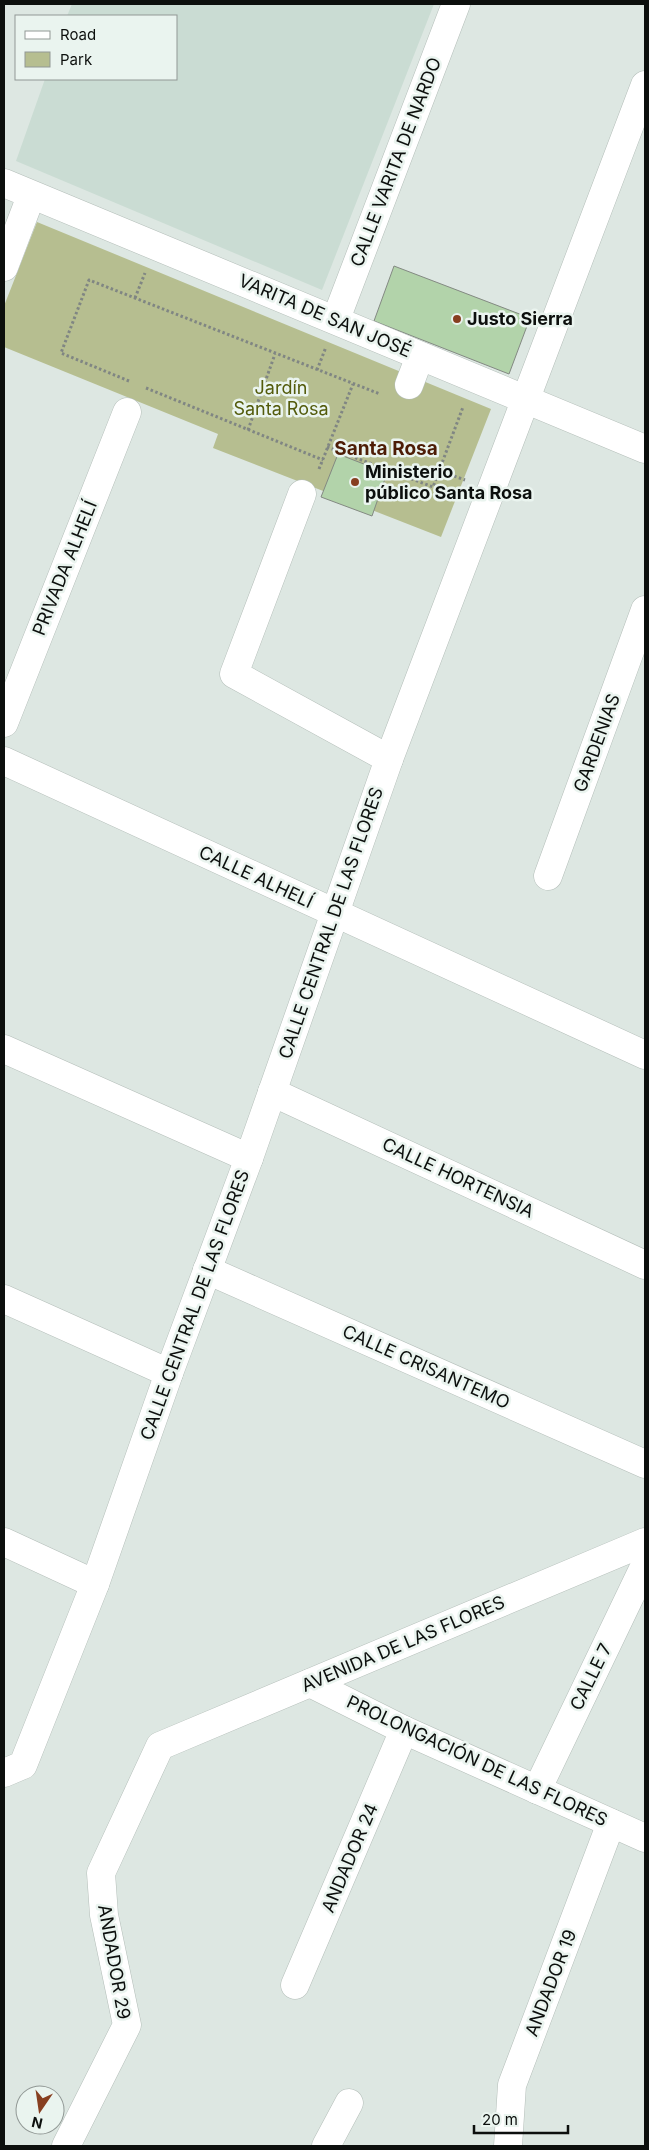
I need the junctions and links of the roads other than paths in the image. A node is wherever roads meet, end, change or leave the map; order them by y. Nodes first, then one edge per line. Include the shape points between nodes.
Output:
1 (456, 4) edge
2 (645, 85) edge
3 (4, 184) edge
4 (31, 196) junction
5 (4, 267) edge
6 (336, 319) junction
7 (420, 356) junction
8 (409, 385) dead end
9 (526, 399) junction
10 (126, 412) dead end
11 (645, 449) edge
12 (302, 494) road end
13 (645, 610) edge
14 (4, 723) edge
15 (389, 759) junction
16 (4, 761) edge
17 (548, 876) dead end
18 (335, 912) junction
19 (4, 1049) edge
20 (645, 1055) edge
21 (272, 1092) junction
22 (249, 1158) junction
23 (645, 1265) edge
24 (207, 1270) junction
25 (4, 1299) edge
26 (169, 1373) junction
27 (645, 1464) edge
28 (4, 1542) edge
29 (645, 1542) edge
30 (645, 1564) edge
31 (95, 1584) junction
32 (310, 1683) junction
33 (404, 1730) junction
34 (160, 1746) joint
35 (14, 1769) edge
36 (537, 1790) junction
37 (611, 1823) junction
38 (645, 1838) edge
39 (295, 1985) dead end
40 (349, 2104) dead end
41 (66, 2146) edge
42 (326, 2146) edge
43 (508, 2146) edge

1 - 6 street, CALLE VARITA DE NARDO
2 - 9 street, CALLE CENTRAL DE LAS FLORES
3 - 4 street, VARITA DE SAN JOSÉ
4 - 5 street
4 - 6 street, VARITA DE SAN JOSÉ
6 - 7 street, VARITA DE SAN JOSÉ
7 - 8 street
7 - 9 street, VARITA DE SAN JOSÉ
9 - 11 street, VARITA DE SAN JOSÉ
9 - 15 street, CALLE CENTRAL DE LAS FLORES
10 - 14 street, PRIVADA ALHELÍ
12 - 15 street via 234,674
13 - 17 street, GARDENIAS
15 - 18 street, CALLE CENTRAL DE LAS FLORES
16 - 18 street, CALLE ALHELÍ
18 - 20 street, CALLE ALHELÍ
18 - 21 street, CALLE CENTRAL DE LAS FLORES
19 - 22 street
21 - 22 street, CALLE CENTRAL DE LAS FLORES
21 - 23 street, CALLE HORTENSIA
22 - 24 street, CALLE CENTRAL DE LAS FLORES
24 - 26 street, CALLE CENTRAL DE LAS FLORES
24 - 27 street, CALLE CRISANTEMO
25 - 26 street
26 - 31 street, CALLE CENTRAL DE LAS FLORES
28 - 31 street
29 - 32 street, AVENIDA DE LAS FLORES
30 - 36 street, CALLE 7
31 - 35 street, CALLE CENTRAL DE LAS FLORES
32 - 33 street, PROLONGACIÓN DE LAS FLORES
32 - 34 street, AVENIDA DE LAS FLORES
33 - 36 street, PROLONGACIÓN DE LAS FLORES
33 - 39 street, ANDADOR 24
34 - 41 street, ANDADOR 29 via 101,1873 104,1916 127,2025
36 - 37 street, PROLONGACIÓN DE LAS FLORES
37 - 38 street, PROLONGACIÓN DE LAS FLORES
37 - 43 street, ANDADOR 19 via 512,2085
40 - 42 street

